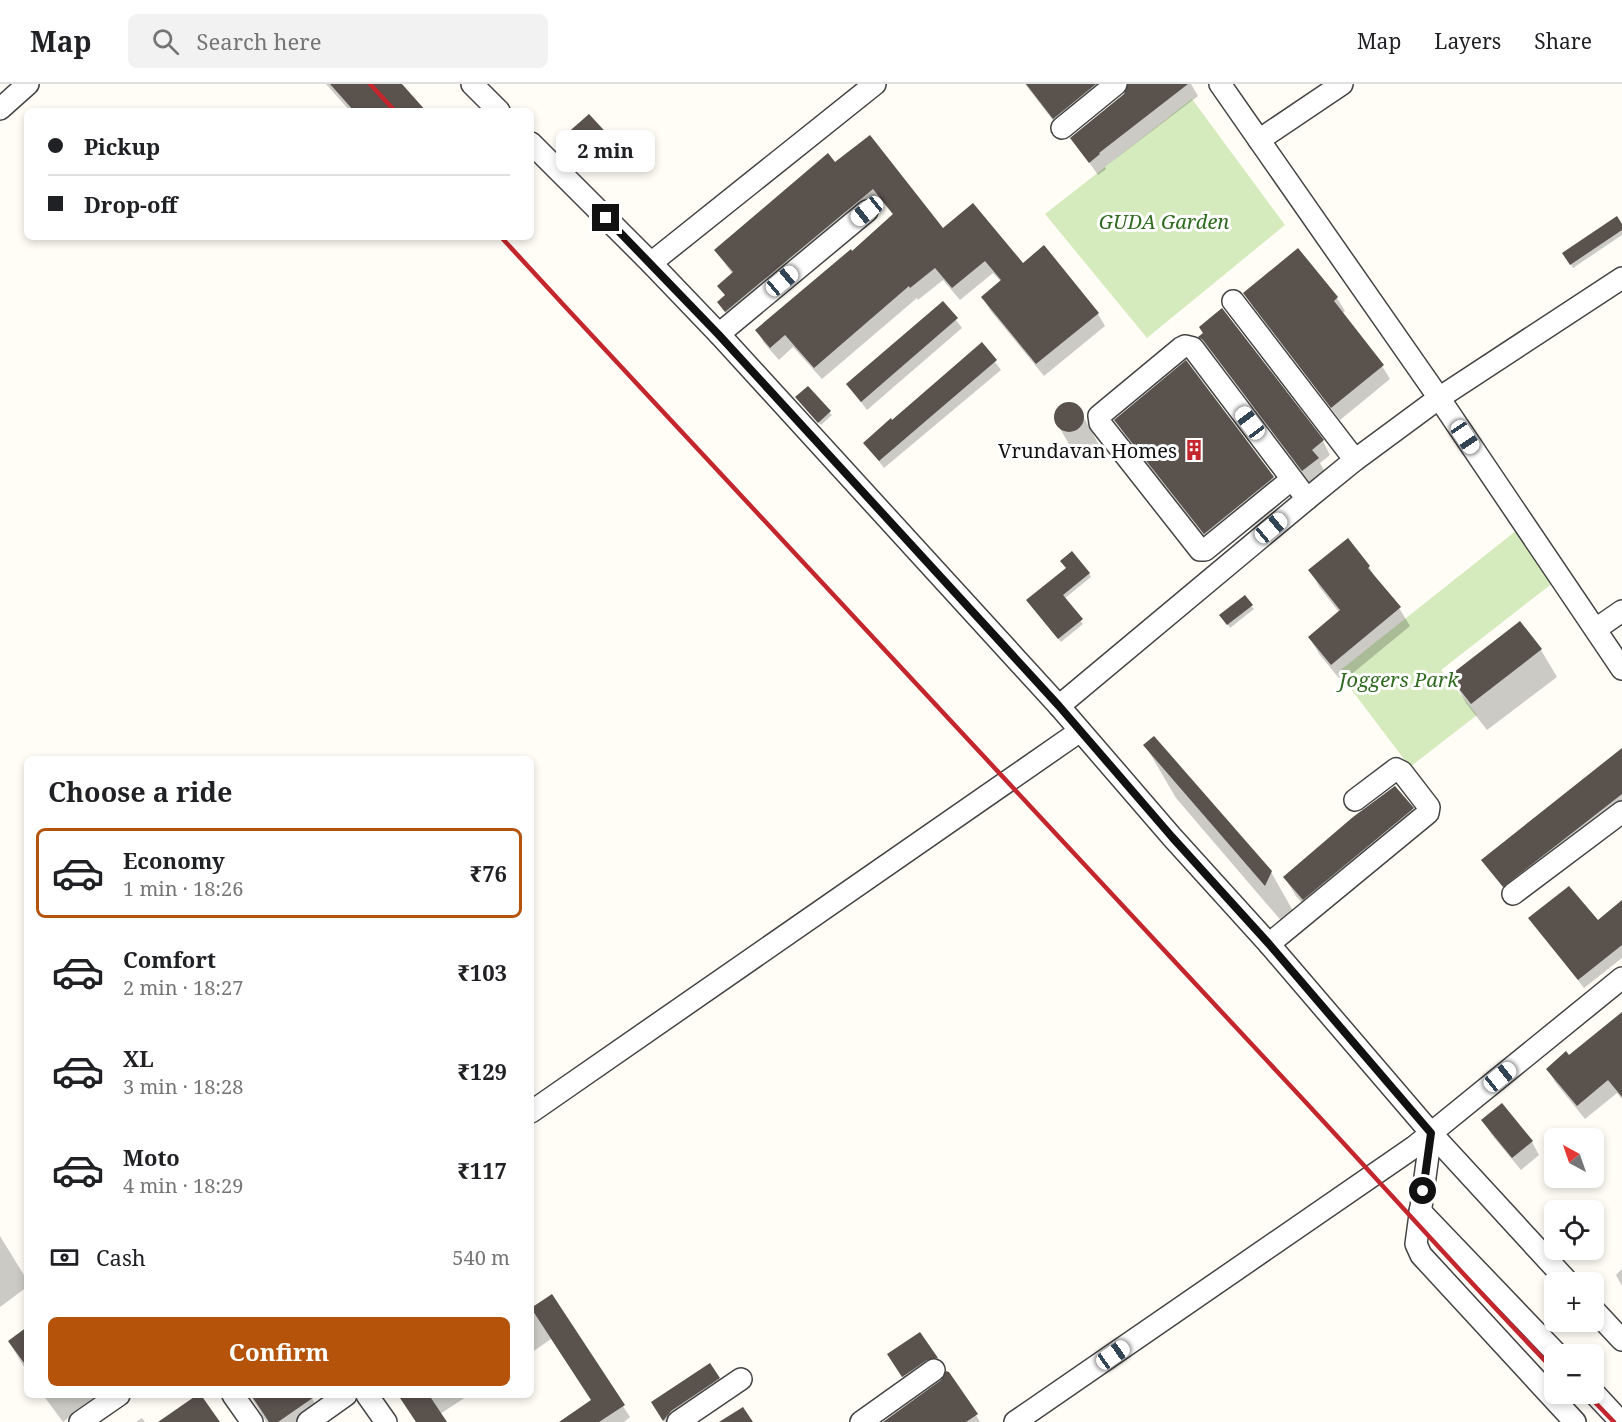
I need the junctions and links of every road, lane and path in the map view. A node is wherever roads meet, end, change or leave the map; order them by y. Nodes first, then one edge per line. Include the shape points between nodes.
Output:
1 (28, 84) edge
2 (472, 84) edge
3 (875, 84) edge
4 (1116, 84) edge
5 (1220, 84) edge
6 (1342, 84) edge
7 (496, 108) edge
8 (0, 109) edge
9 (1062, 128) dead end
10 (1259, 140) junction
11 (534, 146) edge
12 (867, 211) dead end
13 (651, 262) junction
14 (1622, 278) edge
15 (1233, 302) dead end
16 (718, 334) junction
17 (1439, 398) junction
18 (1355, 459) junction
19 (1292, 479) junction
20 (1307, 499) junction
21 (1219, 538) junction
22 (1236, 558) junction
23 (1622, 611) edge
24 (1596, 629) junction
25 (1622, 669) edge
26 (1059, 706) junction
27 (1080, 731) junction
28 (1355, 800) dead end
29 (1622, 812) edge
30 (1513, 894) dead end
31 (1269, 944) junction
32 (1622, 978) edge
33 (534, 1110) edge
34 (1431, 1133) junction
35 (1420, 1211) junction
36 (1559, 1272) edge
37 (1604, 1321) edge
38 (1622, 1340) edge
39 (1547, 1344) edge
40 (934, 1370) dead end
41 (741, 1379) dead end
42 (115, 1398) edge
43 (235, 1398) edge
44 (342, 1398) edge
45 (369, 1398) edge
46 (1604, 1404) edge
47 (80, 1422) edge
48 (252, 1422) edge
49 (308, 1422) edge
50 (386, 1422) edge
51 (678, 1422) edge
52 (861, 1422) edge
53 (1015, 1422) edge
54 (1575, 1422) edge
55 (1621, 1422) edge

1 - 8 street
2 - 7 street
3 - 13 street
4 - 9 street
5 - 10 street
6 - 10 street
10 - 17 street
11 - 13 street
12 - 16 street
13 - 16 street
14 - 17 street
15 - 18 street
16 - 26 street
17 - 18 street
17 - 24 street
18 - 20 street
19 - 20 street
19 - 21 street
19 - 21 street via 1189,346 1181,348 1101,412 1100,423 1196,548 1205,550
20 - 22 street
21 - 22 street
22 - 26 street
23 - 24 street
24 - 25 street
26 - 27 street
27 - 31 street
27 - 33 street
28 - 31 street via 1396,769 1429,807 1428,813
29 - 30 street
31 - 34 street
32 - 34 street
34 - 35 street
34 - 36 street
34 - 53 street
35 - 39 street
35 - 54 street via 1416,1244 1421,1255
37 - 38 street
40 - 52 street
41 - 51 street
42 - 47 street
43 - 48 street
44 - 49 street
45 - 50 street
46 - 55 street

